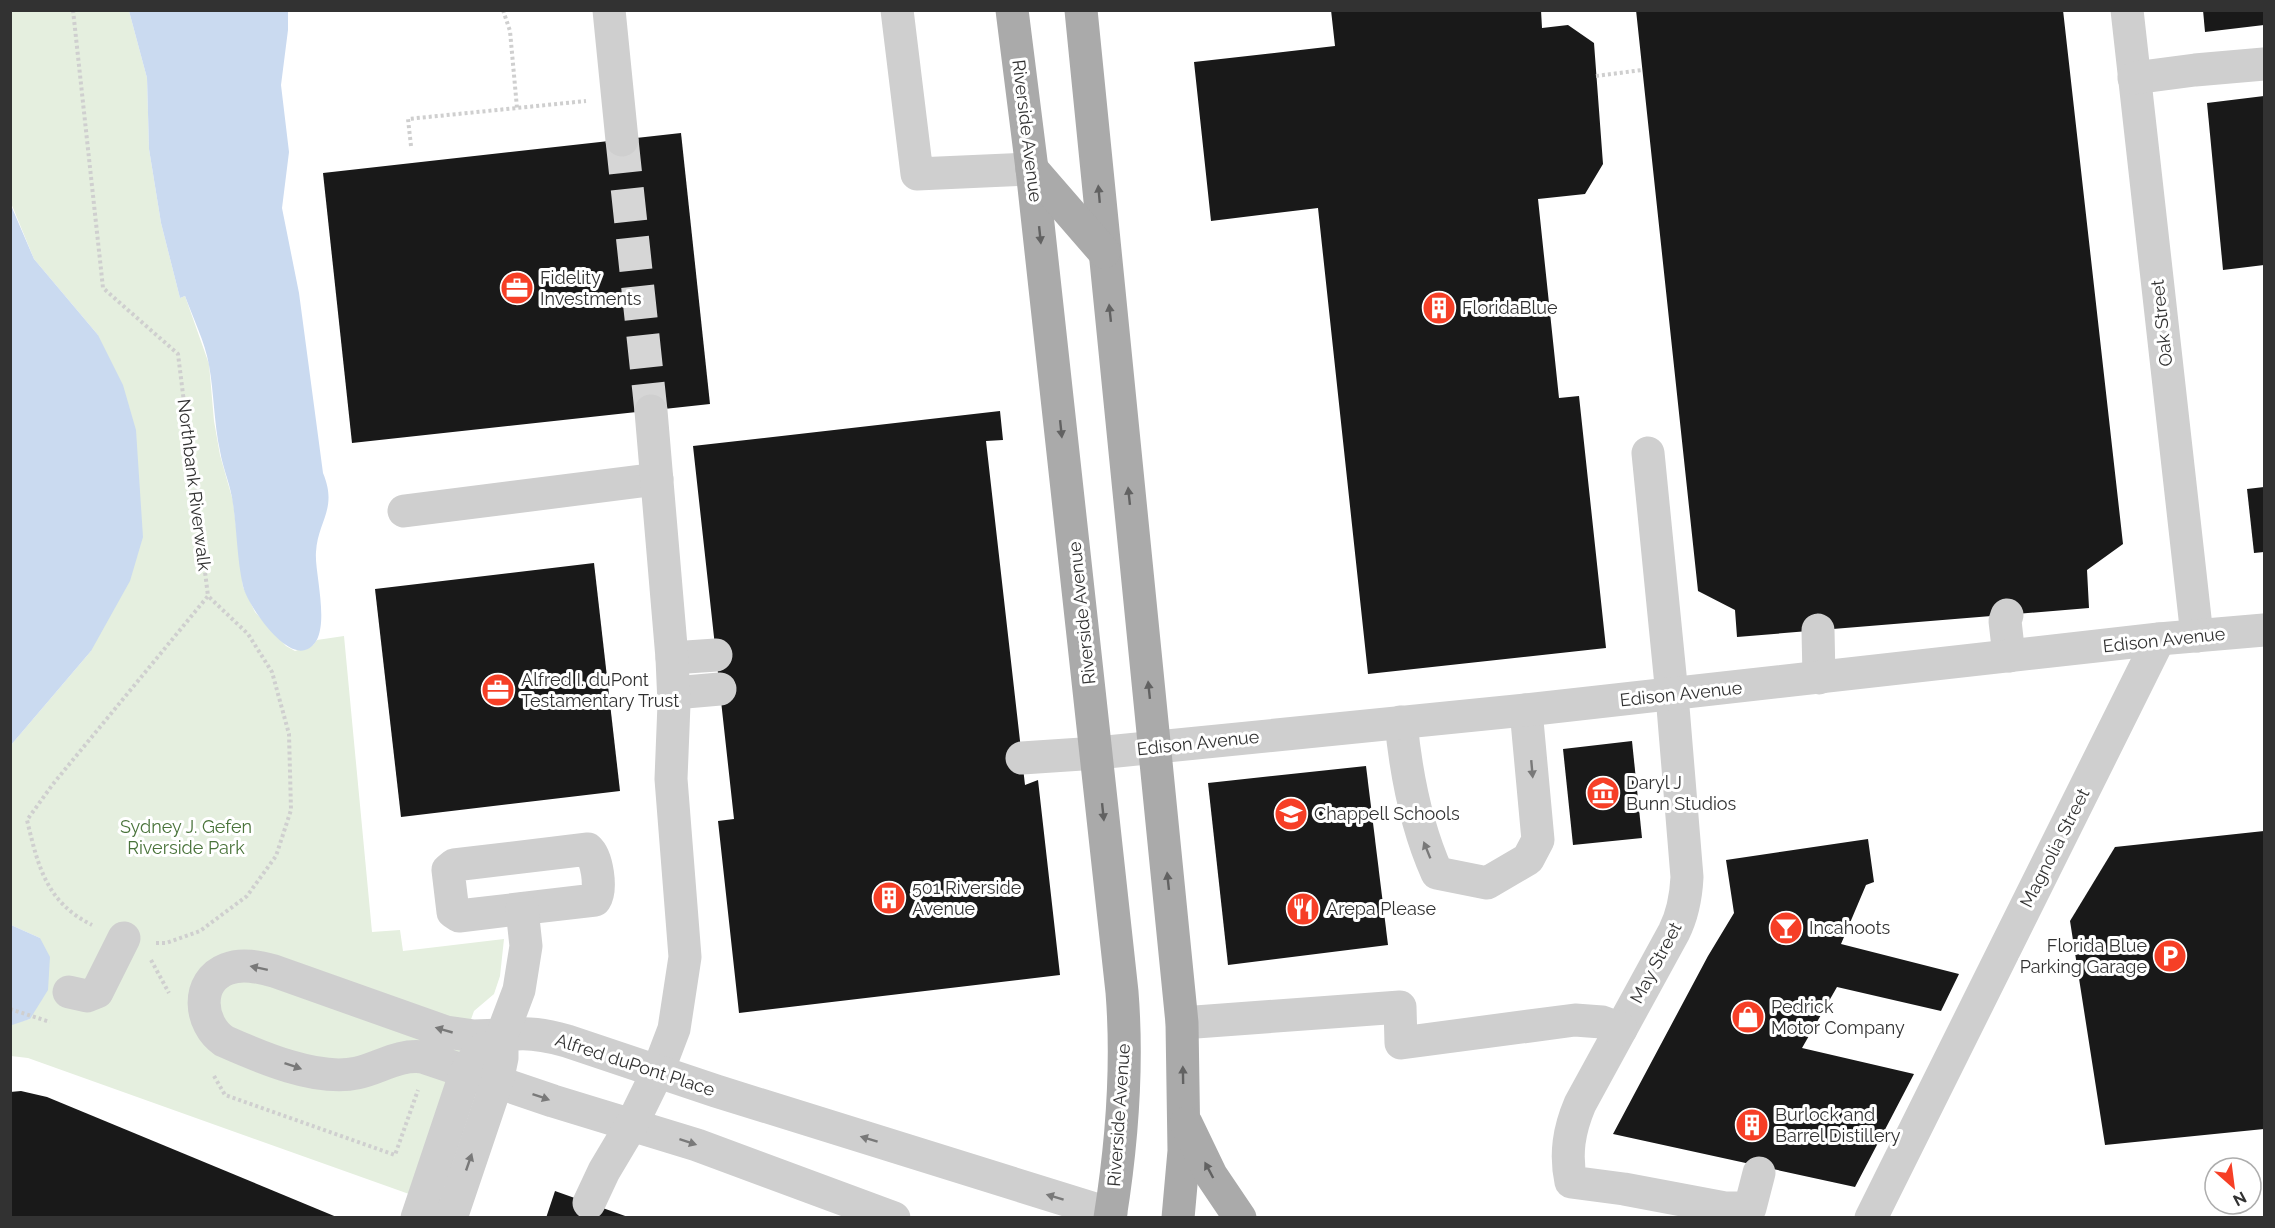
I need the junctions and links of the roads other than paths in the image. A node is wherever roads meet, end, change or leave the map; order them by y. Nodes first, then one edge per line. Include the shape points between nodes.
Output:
1 (609, 10) edge
2 (897, 10) edge
3 (1012, 10) edge
4 (1081, 10) edge
5 (2127, 10) edge
6 (2265, 64) edge
7 (2134, 78) junction
8 (622, 140) tunnel mouth
9 (1032, 169) junction
10 (1104, 252) junction
11 (651, 411) tunnel mouth
12 (1647, 453) dead end
13 (657, 479) junction
14 (404, 511) dead end
15 (2007, 615) dead end
16 (1818, 630) dead end
17 (2265, 630) edge
18 (2197, 636) junction
19 (2159, 639) junction
20 (716, 655) dead end
21 (2009, 656) junction
22 (672, 658) junction
23 (1819, 678) junction
24 (720, 689) dead end
25 (674, 693) junction
26 (1672, 695) junction
27 (1526, 710) junction
28 (1401, 722) junction
29 (1155, 748) junction
30 (1097, 753) junction
31 (1022, 758) dead end
32 (522, 909) dead end
33 (124, 938) road end
34 (69, 992) dead end
35 (1182, 1023) junction
36 (1621, 1029) junction
37 (502, 1035) junction
38 (658, 1071) junction
39 (466, 1072) junction
40 (497, 1082) junction
41 (1184, 1119) junction
42 (632, 1124) junction
43 (1759, 1173) dead end
44 (589, 1203) dead end
45 (1115, 1216) edge
46 (417, 1218) edge
47 (451, 1218) edge
48 (894, 1218) edge
49 (1178, 1218) edge
50 (1240, 1218) edge
51 (1871, 1218) edge

1 - 8 street
2 - 9 street via 917,174
3 - 9 main road, Riverside Avenue
10 -> 4 main road
5 - 7 street, Oak Street
6 - 7 street
7 - 18 street, Oak Street
9 - 10 main road
9 -> 30 main road, Riverside Avenue
29 -> 10 main road
11 - 13 street
12 - 26 street, May Street
13 - 14 street
13 - 22 street
15 - 21 street
16 - 23 street
17 - 18 street, Edison Avenue
18 - 19 street, Edison Avenue
19 - 21 street, Edison Avenue
19 - 51 street, Magnolia Street
20 - 22 street
21 - 23 street, Edison Avenue
22 - 25 street
23 - 26 street, Edison Avenue
24 - 25 street
25 - 38 street via 671,779 685,957 674,1029
26 - 27 street, Edison Avenue
26 - 36 street, May Street via 1686,892 1680,921
27 - 28 street, Edison Avenue
27 -> 28 street via 1538,840 1528,859 1487,883 1437,873 1422,834 1404,758
28 - 29 street, Edison Avenue
29 - 30 street, Edison Avenue
35 -> 29 main road
30 - 31 street, Edison Avenue
30 -> 45 main road, Riverside Avenue via 1125,1041
32 - 37 street via 526,935 523,970
33 - 34 street via 97,993 87,996
35 - 36 street via 1400,1007 1401,1043 1575,1020 1602,1022
41 -> 35 main road
36 - 43 street, May Street via 1575,1117 1568,1143 1571,1182 1725,1208 1750,1208
37 - 38 street, Alfred duPont Place via 552,1037
37 - 39 street via 480,1050
37 -> 39 street, Alfred duPont Place via 446,1032 274,971 249,966 228,969 210,982 206,995 208,1026 236,1046 310,1072 347,1075 414,1056
37 - 40 street
38 - 42 street
45 -> 38 street, Alfred duPont Place
39 - 40 street
39 - 46 street
40 -> 42 street
47 -> 40 street
41 - 49 main road
50 -> 41 main road via 1211,1175
42 - 44 street
42 -> 48 street via 697,1144

